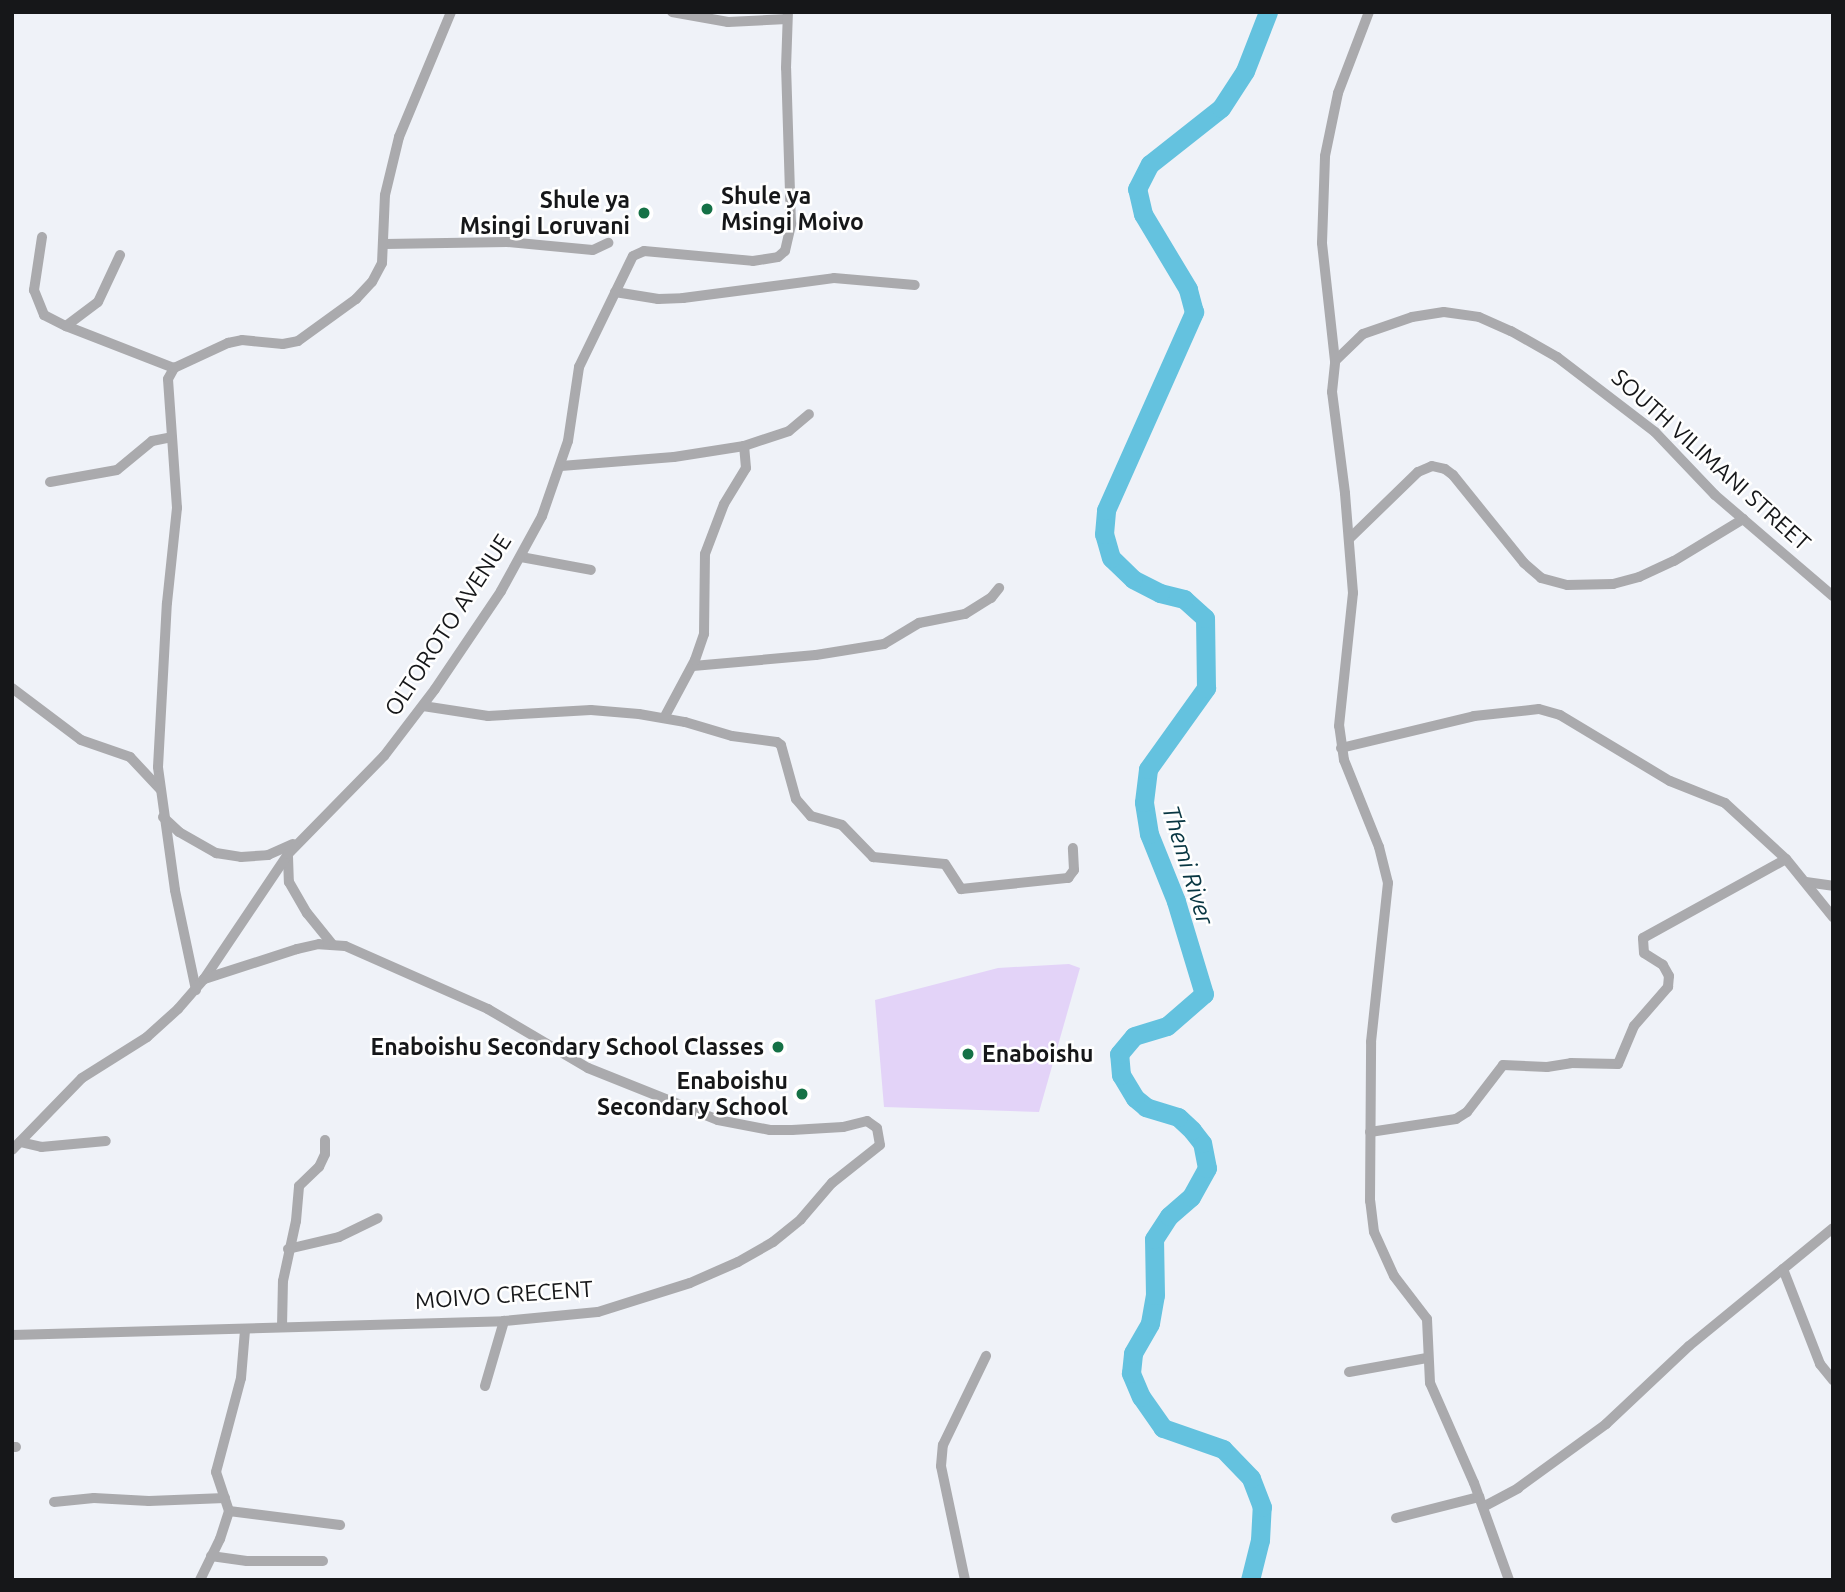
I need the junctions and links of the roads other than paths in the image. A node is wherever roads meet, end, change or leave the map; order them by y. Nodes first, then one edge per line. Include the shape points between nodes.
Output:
1 (451, 12) edge
2 (672, 12) edge
3 (1368, 12) edge
4 (787, 16) edge
5 (42, 237) dead end
6 (608, 243) dead end
7 (385, 244) junction
8 (120, 255) dead end
9 (915, 285) dead end
10 (615, 292) junction
11 (66, 326) junction
12 (1335, 361) junction
13 (174, 368) junction
14 (809, 414) dead end
15 (172, 437) junction
16 (744, 446) junction
17 (561, 466) junction
18 (50, 482) dead end
19 (1743, 519) junction
20 (1349, 539) junction
21 (521, 557) junction
22 (591, 570) dead end
23 (999, 588) dead end
24 (1833, 596) edge
25 (692, 666) junction
26 (12, 688) edge
27 (423, 706) junction
28 (664, 718) junction
29 (1341, 748) junction
30 (160, 789) junction
31 (163, 817) junction
32 (300, 841) junction
33 (1073, 848) dead end
34 (288, 854) junction
35 (1786, 859) junction
36 (1806, 882) junction
37 (1833, 886) edge
38 (1833, 917) edge
39 (332, 944) junction
40 (204, 979) junction
41 (196, 990) junction
42 (1370, 1132) junction
43 (325, 1140) dead end
44 (106, 1141) dead end
45 (16, 1146) edge
46 (379, 1218) dead end
47 (1833, 1228) edge
48 (288, 1249) junction
49 (1783, 1269) junction
50 (504, 1321) junction
51 (282, 1327) junction
52 (245, 1330) junction
53 (12, 1335) edge
54 (986, 1356) dead end
55 (1427, 1358) junction
56 (1349, 1372) dead end
57 (1833, 1380) edge
58 (485, 1386) dead end
59 (225, 1498) junction
60 (54, 1502) dead end
61 (1481, 1502) junction
62 (229, 1511) junction
63 (1396, 1518) dead end
64 (340, 1525) dead end
65 (211, 1556) junction
66 (323, 1561) dead end
67 (200, 1580) edge
68 (965, 1580) edge
69 (1509, 1580) edge

1 - 7 street via 399,137 386,195
2 - 4 street via 728,22
3 - 12 street via 1338,93 1325,156 1322,243
4 - 10 street, OLTOROTO AVENUE via 791,224 785,251 778,257 753,261 637,253
5 - 11 street via 34,281 36,298 44,315
6 - 7 street via 593,250 507,242
7 - 13 street via 380,272 372,282 311,334 283,344 228,343
8 - 11 street via 98,302
9 - 10 street via 834,278 683,298
10 - 17 street, OLTOROTO AVENUE via 579,367
11 - 13 street
12 - 19 street, SOUTH VILIMANI STREET via 1363,334 1387,324 1444,312 1479,317 1557,357 1608,393 1655,432
12 - 20 street via 1332,392
13 - 15 street via 166,388
14 - 16 street via 789,431
15 - 18 street via 152,441 117,470
15 - 30 street via 177,508 158,745
16 - 17 street
16 - 25 street via 746,468 723,504 708,545 703,567 706,622
17 - 21 street, OLTOROTO AVENUE
19 - 20 street via 1639,577 1614,584 1567,585 1541,578 1453,475 1432,466 1418,472
19 - 24 street, SOUTH VILIMANI STREET
20 - 29 street via 1353,593 1341,690
21 - 22 street
21 - 27 street, OLTOROTO AVENUE
23 - 25 street via 965,614 919,623 884,644
25 - 28 street
26 - 30 street via 82,740 130,757
27 - 28 street via 488,716 591,710
27 - 32 street, OLTOROTO AVENUE via 384,756
28 - 33 street via 777,742 796,799 811,816 842,825 873,857 945,864 961,889 1068,878 1074,870
29 - 35 street via 1474,716 1539,709 1594,733 1670,781 1725,803
29 - 42 street via 1388,883 1371,1042
30 - 31 street
31 - 32 street via 216,853 268,855
31 - 41 street
32 - 34 street, OLTOROTO AVENUE
34 - 39 street via 289,882
34 - 40 street, OLTOROTO AVENUE
35 - 36 street
35 - 42 street via 1643,938 1644,953 1663,965 1668,987 1634,1026 1618,1063 1547,1068 1510,1063 1498,1068 1467,1112 1456,1119
36 - 37 street
36 - 38 street
39 - 40 street, MOIVO CRECENT via 297,949
39 - 50 street, MOIVO CRECENT via 488,1009 588,1068 718,1120 770,1130 813,1130 867,1121 877,1128 881,1140 876,1151 832,1183 801,1219 773,1242 738,1262 690,1283 598,1312
40 - 41 street, OLTOROTO AVENUE
41 - 45 street, OLTOROTO AVENUE via 158,1029 82,1078
42 - 55 street via 1374,1232 1394,1276 1427,1319
43 - 48 street via 319,1167 299,1186
44 - 45 street
46 - 48 street via 339,1237
47 - 49 street
48 - 51 street
49 - 57 street via 1820,1364
49 - 61 street via 1689,1346 1606,1424 1518,1488
50 - 51 street, MOIVO CRECENT
50 - 58 street
51 - 52 street, MOIVO CRECENT
52 - 53 street, MOIVO CRECENT
52 - 59 street via 241,1378 216,1472
54 - 68 street via 943,1445 941,1466
55 - 56 street
55 - 61 street via 1434,1396
59 - 60 street
59 - 62 street
61 - 63 street
61 - 69 street
62 - 64 street
62 - 65 street
65 - 66 street
65 - 67 street

